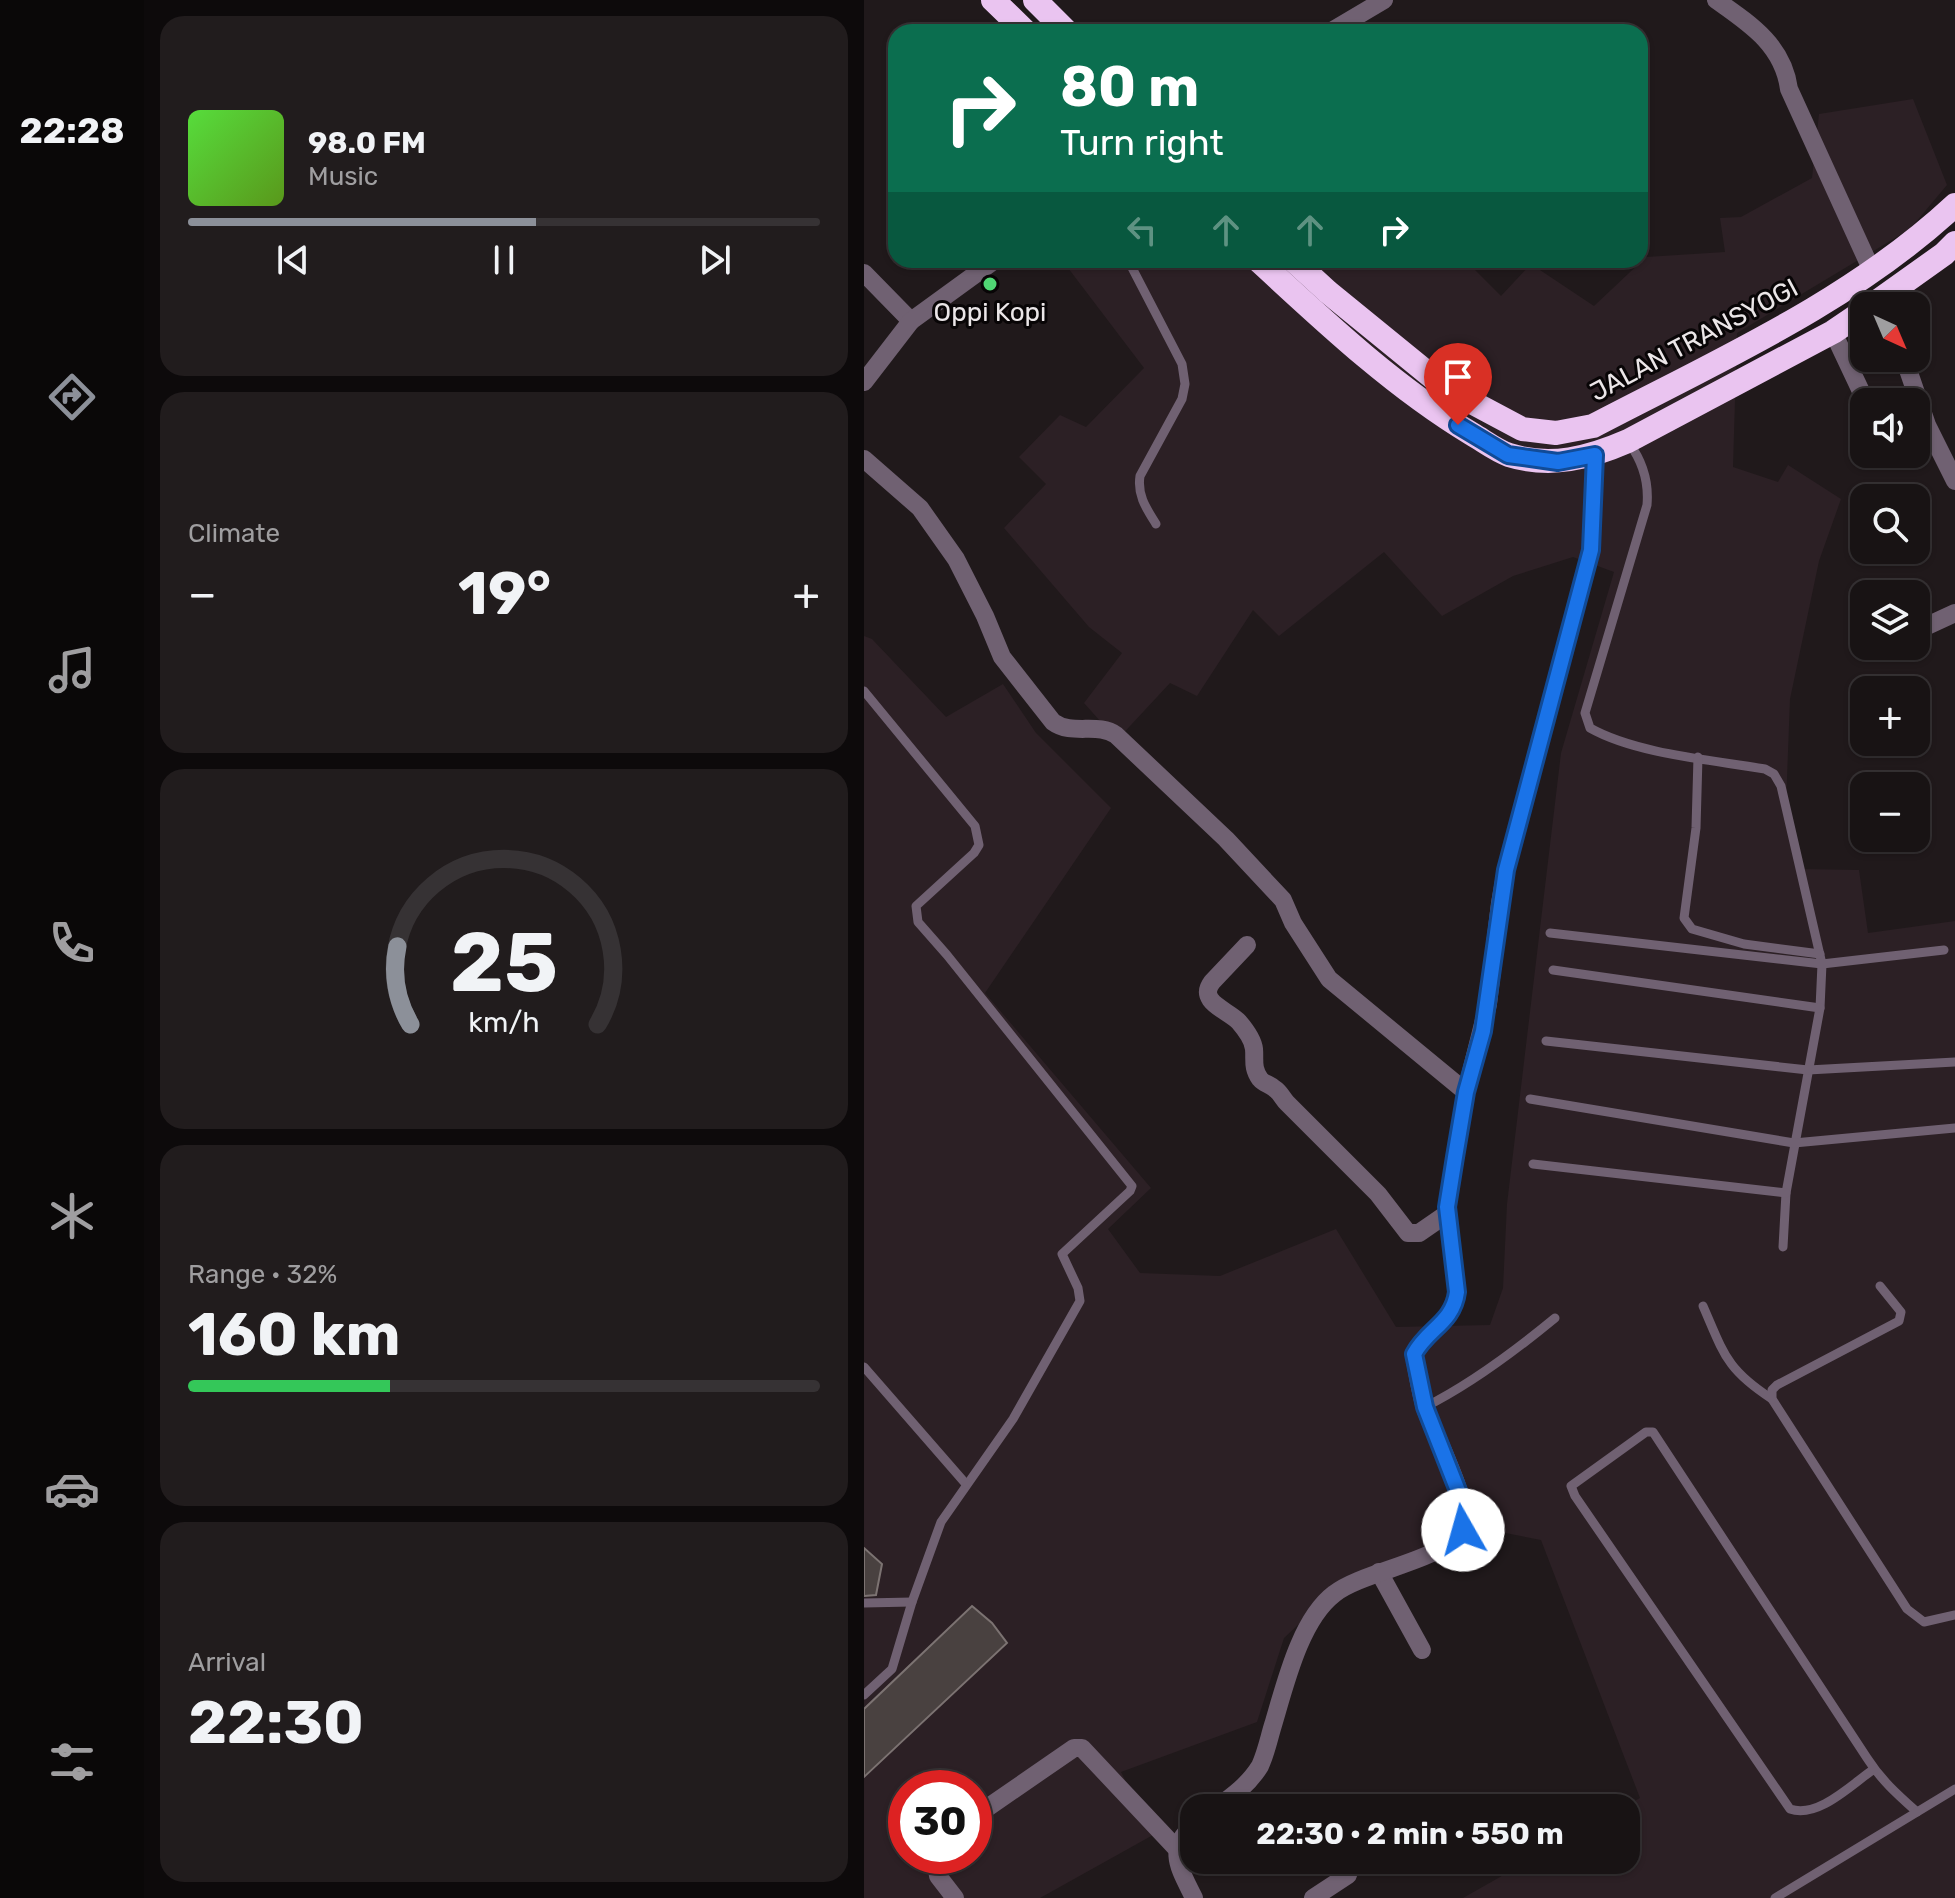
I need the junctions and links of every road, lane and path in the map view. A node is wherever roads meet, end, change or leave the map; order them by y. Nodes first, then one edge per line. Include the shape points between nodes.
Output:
1 (993, 0) edge
2 (1384, 0) edge
3 (1716, 0) edge
4 (1039, 1) edge
5 (1018, 24) edge
6 (1060, 24) edge
7 (1344, 24) edge
8 (1955, 205) edge
9 (1955, 243) edge
10 (984, 268) edge
11 (1132, 268) edge
12 (1267, 268) edge
13 (1302, 268) edge
14 (1872, 271) junction
15 (864, 273) edge
16 (1894, 292) edge
17 (911, 321) junction
18 (1850, 322) edge
19 (1833, 332) junction
20 (1909, 372) edge
21 (864, 382) edge
22 (1859, 388) edge
23 (1628, 441) junction
24 (1595, 455) junction
25 (864, 459) edge
26 (1955, 481) edge
27 (1156, 524) dead end
28 (1955, 613) edge
29 (1930, 625) edge
30 (864, 691) edge
31 (1698, 757) junction
32 (1550, 933) dead end
33 (1247, 945) dead end
34 (1944, 950) dead end
35 (1821, 959) junction
36 (1553, 970) dead end
37 (1820, 1008) junction
38 (1546, 1041) dead end
39 (1955, 1062) edge
40 (1808, 1070) junction
41 (1466, 1092) junction
42 (1530, 1099) dead end
43 (1955, 1128) edge
44 (1794, 1143) junction
45 (1533, 1164) dead end
46 (1786, 1193) junction
47 (1448, 1213) junction
48 (1783, 1247) dead end
49 (1880, 1286) dead end
50 (1703, 1306) dead end
51 (1555, 1318) dead end
52 (864, 1367) edge
53 (1772, 1399) junction
54 (1425, 1407) junction
55 (966, 1484) junction
56 (1379, 1572) junction
57 (912, 1602) junction
58 (864, 1603) edge
59 (1955, 1615) edge
60 (1422, 1650) dead end
61 (864, 1695) edge
62 (1874, 1769) junction
63 (1955, 1789) edge
64 (1237, 1794) edge
65 (992, 1805) edge
66 (1917, 1812) junction
67 (1180, 1840) edge
68 (1176, 1848) junction
69 (938, 1874) edge
70 (1348, 1875) dead end
71 (955, 1898) edge
72 (1193, 1898) edge
73 (1313, 1898) edge
74 (1775, 1898) edge

1 - 5 highway
2 - 7 street
3 - 14 street via 1760,32 1783,62 1789,89
4 - 6 highway
8 - 14 highway, JALAN TRANSYOGI
9 - 16 highway
10 - 17 street
11 - 27 lane via 1182,364 1185,384 1140,476 1138,487
12 - 24 highway via 1433,410 1508,455 1558,462
13 - 14 highway, JALAN TRANSYOGI via 1447,389 1522,429 1556,433 1593,426 1805,315
15 - 17 street
17 - 21 street
18 - 19 highway
19 - 22 street
19 - 23 highway
20 - 26 street
23 - 24 highway
23 - 31 lane via 1644,470 1647,505 1585,713 1590,728 1607,737
24 - 41 street via 1591,550 1506,870 1483,1031
25 - 41 street via 920,508 956,559 1002,657 1053,722 1064,729 1109,730 1116,735 1283,900 1329,979
28 - 29 street
30 - 55 lane via 975,826 979,845 916,906 918,922 1132,1186 1062,1254 1080,1301 1013,1419
31 - 35 lane via 1765,769 1778,780
31 - 35 lane via 1686,922 1692,929 1744,944
32 - 35 lane
33 - 47 street via 1207,988 1208,996 1247,1032 1258,1077 1378,1194 1408,1233 1419,1233
34 - 35 lane
35 - 37 lane
36 - 37 lane
37 - 40 lane
38 - 40 lane
39 - 40 lane
40 - 44 lane
41 - 47 street
42 - 44 lane
43 - 44 lane
44 - 46 lane
45 - 46 lane
46 - 48 lane
47 - 54 street via 1456,1302 1415,1351
49 - 53 lane via 1901,1312 1899,1321 1777,1385
50 - 53 lane via 1729,1363
51 - 54 lane
52 - 55 lane
53 - 59 lane via 1907,1609 1924,1622
54 - 56 street via 1462,1501 1463,1530 1440,1550
55 - 57 lane via 941,1522
56 - 60 street
56 - 64 street via 1340,1589 1315,1614 1259,1767
57 - 58 lane
57 - 61 lane via 892,1669
62 - 62 lane via 1815,1809 1790,1809 1571,1486 1646,1432 1658,1436
62 - 66 lane
63 - 66 lane
65 - 68 street via 1074,1748 1082,1748
66 - 74 lane
67 - 68 street
68 - 72 street
69 - 71 street
70 - 73 street

